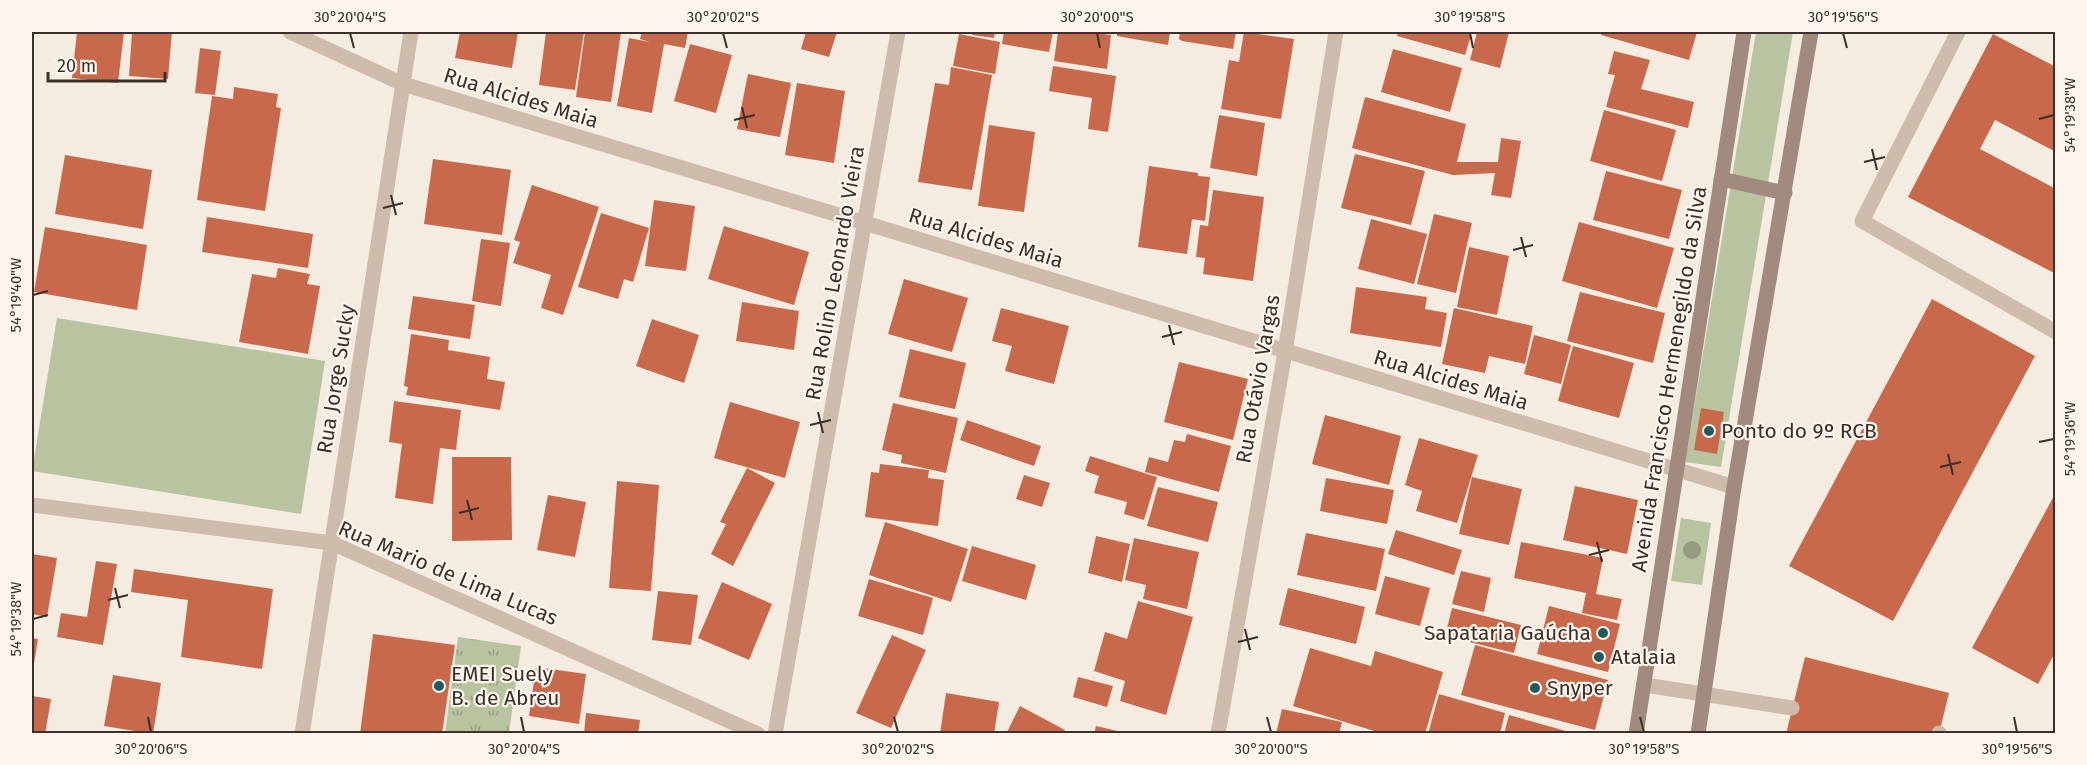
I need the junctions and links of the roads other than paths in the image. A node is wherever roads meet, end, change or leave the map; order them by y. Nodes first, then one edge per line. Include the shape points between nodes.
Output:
1 (290, 32) edge
2 (411, 32) edge
3 (898, 32) edge
4 (1336, 32) edge
5 (1744, 32) edge
6 (1811, 32) edge
7 (1958, 32) edge
8 (403, 84) junction
9 (1721, 179) junction
10 (1785, 193) junction
11 (865, 223) junction
12 (2055, 332) edge
13 (1285, 352) junction
14 (1676, 471) junction
15 (1734, 487) junction
16 (32, 504) edge
17 (332, 543) junction
18 (1645, 685) junction
19 (1705, 693) junction
20 (1792, 708) dead end
21 (302, 734) edge
22 (758, 734) edge
23 (775, 734) edge
24 (1218, 734) edge
25 (1636, 734) edge
26 (1698, 734) edge

1 - 8 street, Rua Alcides Maia
2 - 8 street, Rua Jorge Sucky
3 - 11 street, Rua Rolino Leonardo Vieira
4 - 13 street, Rua Otávio Vargas
5 - 9 main road, Avenida Francisco Hermenegildo da Silva
6 - 10 main road
7 - 12 street via 1862,220
8 - 11 street, Rua Alcides Maia
8 - 17 street, Rua Jorge Sucky
9 - 10 main road
9 - 14 main road, Avenida Francisco Hermenegildo da Silva
10 - 15 main road
11 - 13 street, Rua Alcides Maia
11 - 23 street, Rua Rolino Leonardo Vieira
13 - 14 street, Rua Alcides Maia
13 - 24 street, Rua Otávio Vargas
14 - 15 street, Rua Alcides Maia
14 - 18 main road, Avenida Francisco Hermenegildo da Silva
15 - 19 main road
16 - 17 street, Rua Mario de Lima Lucas
17 - 21 street, Rua Jorge Sucky
17 - 22 street, Rua Mario de Lima Lucas
18 - 19 street
18 - 25 main road, Avenida Francisco Hermenegildo da Silva
19 - 20 street
19 - 26 main road

